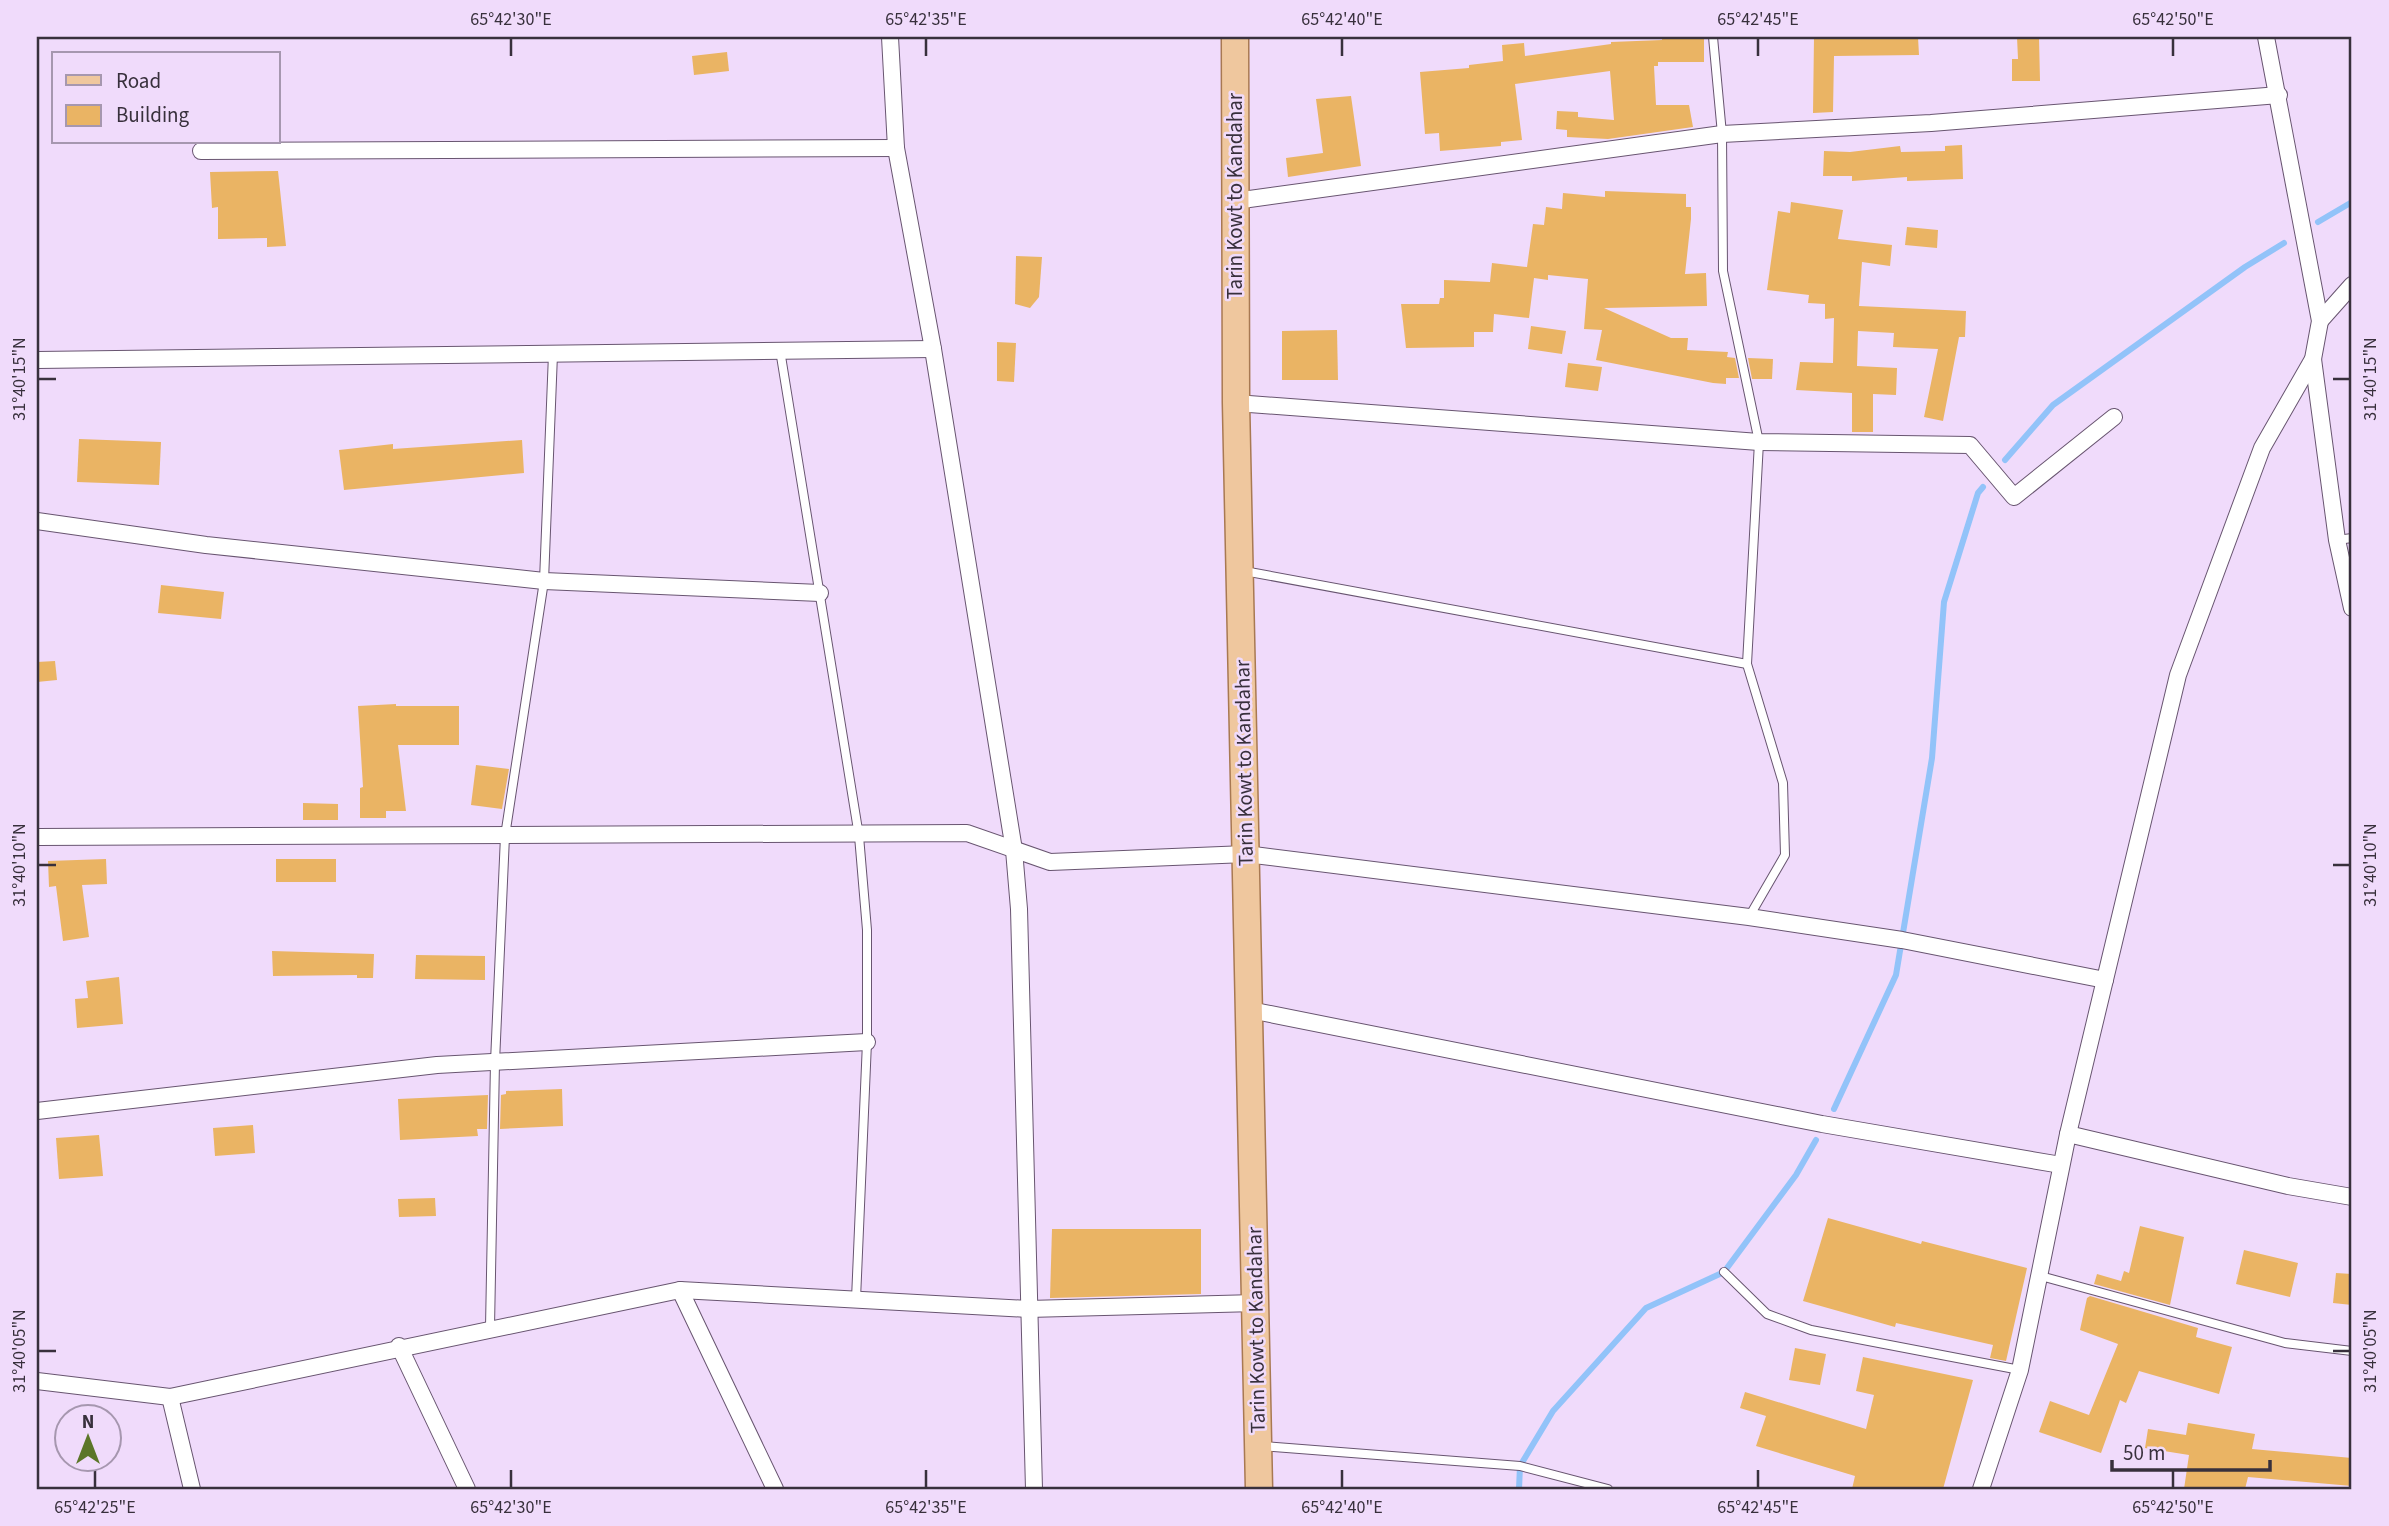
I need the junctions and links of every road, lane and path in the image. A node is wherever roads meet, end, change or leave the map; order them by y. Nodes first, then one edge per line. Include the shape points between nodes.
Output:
1 (890, 37) edge
2 (1235, 37) edge
3 (1713, 37) edge
4 (2266, 37) edge
5 (2279, 96) junction
6 (1722, 134) junction
7 (896, 148) junction
8 (201, 151) dead end
9 (1235, 201) junction
10 (2352, 285) edge
11 (2320, 321) junction
12 (780, 349) junction
13 (933, 349) junction
14 (553, 354) junction
15 (2313, 359) junction
16 (37, 360) edge
17 (1236, 403) junction
18 (2114, 417) dead end
19 (1759, 442) junction
20 (37, 521) edge
21 (2345, 539) edge
22 (1241, 571) junction
23 (544, 582) junction
24 (820, 593) junction
25 (2352, 608) edge
26 (1747, 664) junction
27 (505, 836) junction
28 (859, 836) junction
29 (37, 837) edge
30 (1014, 850) junction
31 (1246, 854) junction
32 (1749, 917) junction
33 (2105, 980) junction
34 (1250, 1010) junction
35 (867, 1042) junction
36 (495, 1062) junction
37 (37, 1111) edge
38 (2068, 1133) junction
39 (2061, 1165) junction
40 (2352, 1197) edge
41 (1724, 1272) dead end
42 (2037, 1275) junction
43 (680, 1290) junction
44 (856, 1299) junction
45 (1255, 1303) junction
46 (1028, 1309) junction
47 (490, 1327) junction
48 (399, 1346) junction
49 (2352, 1351) edge
50 (2020, 1370) junction
51 (37, 1381) edge
52 (170, 1397) junction
53 (1259, 1446) junction
54 (192, 1489) edge
55 (467, 1489) edge
56 (775, 1489) edge
57 (1034, 1489) edge
58 (1259, 1489) edge
59 (1608, 1489) edge
60 (1981, 1489) edge

1 - 7 street
2 - 9 main road, Tarin Kowt to Kandahar
3 - 6 lane
4 - 5 street
5 - 6 street
5 - 11 street
6 - 9 street
6 - 19 lane via 1723,271
7 - 8 street
7 - 13 street
9 - 17 main road, Tarin Kowt to Kandahar
10 - 11 street
11 - 15 street
12 - 13 street
12 - 14 street
12 - 24 lane
13 - 30 street
14 - 16 street
14 - 23 lane
15 - 21 street
15 - 33 street via 2262,448 2178,674
17 - 19 street
17 - 22 main road, Tarin Kowt to Kandahar
18 - 19 street via 2014,498 1970,445
19 - 26 lane
20 - 23 street via 206,545
21 - 25 street
22 - 26 lane
22 - 31 main road, Tarin Kowt to Kandahar
23 - 24 street
23 - 27 lane
24 - 28 lane
26 - 32 lane via 1783,783 1785,855
27 - 28 street
27 - 29 street
27 - 36 lane
28 - 30 street via 967,833
28 - 35 lane via 867,930
30 - 31 street via 1050,862
30 - 46 street
31 - 32 street
31 - 34 main road, Tarin Kowt to Kandahar
32 - 33 street via 1902,940
33 - 38 street
34 - 39 street via 1822,1124
34 - 45 main road, Tarin Kowt to Kandahar
35 - 36 street
35 - 44 lane
36 - 37 street
36 - 47 lane
38 - 39 street
38 - 40 street
39 - 42 street
41 - 50 lane via 1767,1314 1811,1330
42 - 49 lane via 2285,1343
42 - 50 street
43 - 44 street
43 - 47 street
43 - 56 street
44 - 46 street
45 - 46 street
45 - 53 main road, Tarin Kowt to Kandahar
46 - 57 street
47 - 48 street
48 - 52 street
48 - 55 street
50 - 60 street
51 - 52 street
52 - 54 street
53 - 58 main road, Tarin Kowt to Kandahar
53 - 59 lane via 1520,1466

